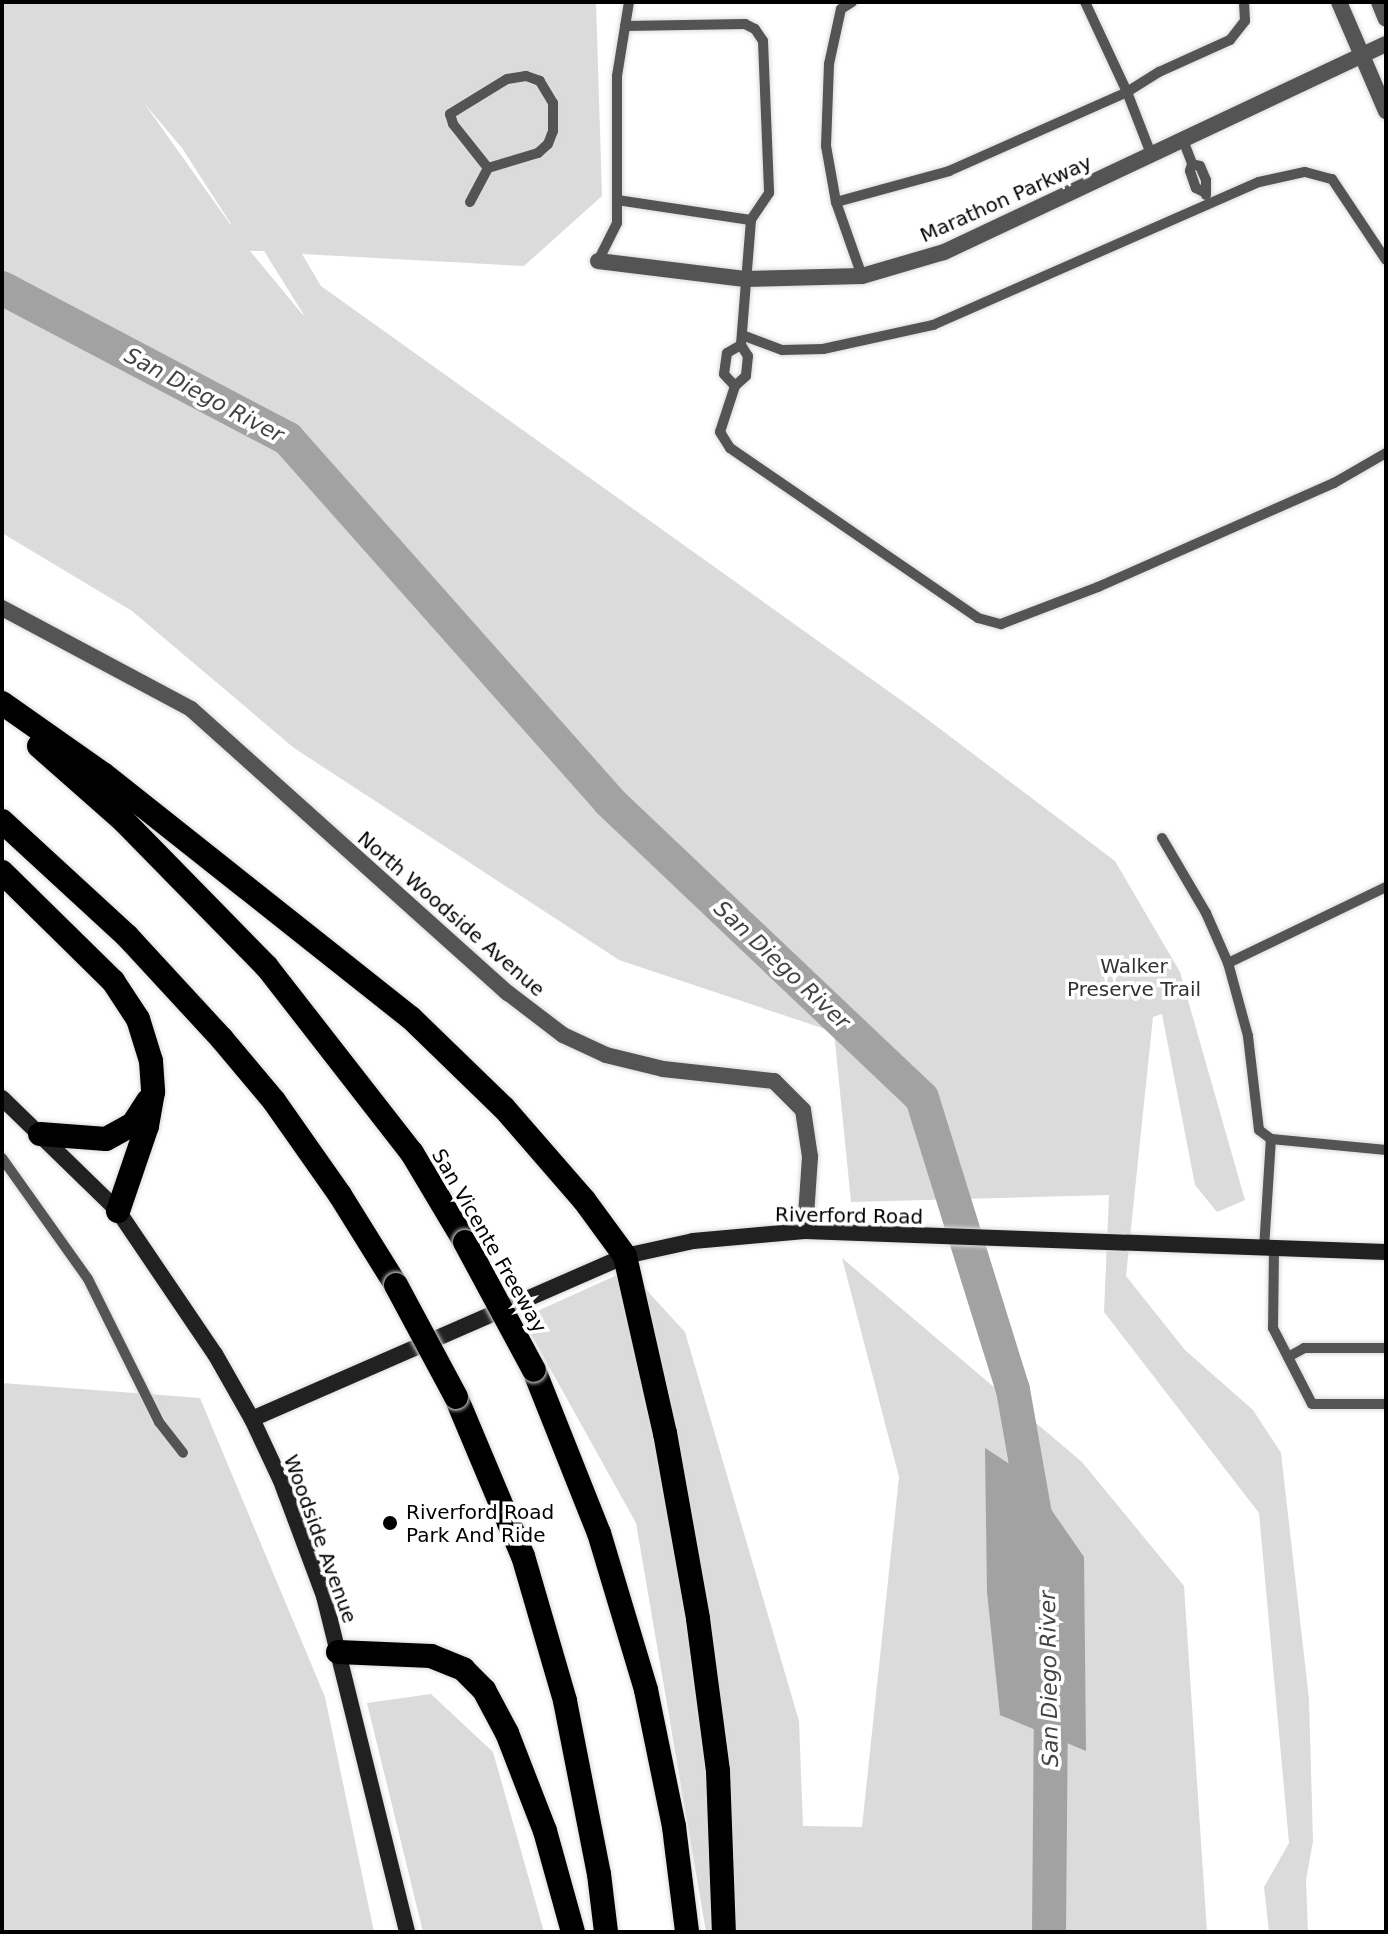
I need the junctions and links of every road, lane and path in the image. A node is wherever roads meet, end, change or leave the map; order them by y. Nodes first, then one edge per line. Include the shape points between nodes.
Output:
1 (629, 2) edge
2 (852, 2) edge
3 (1085, 2) edge
4 (1244, 2) edge
5 (1339, 2) edge
6 (1379, 2) edge
7 (1386, 19) edge
8 (625, 26) junction
9 (1386, 44) edge
10 (1360, 56) junction
11 (1127, 92) junction
12 (1386, 111) edge
13 (1183, 140) junction
14 (1151, 154) junction
15 (488, 168) junction
16 (617, 200) junction
17 (470, 202) dead end
18 (836, 202) junction
19 (1209, 203) junction
20 (751, 220) junction
21 (1386, 260) edge
22 (598, 261) joint
23 (862, 276) junction
24 (745, 279) junction
25 (741, 340) junction
26 (735, 386) junction
27 (1386, 453) edge
28 (2, 608) edge
29 (2, 703) edge
30 (2, 712) edge
31 (2, 821) edge
32 (1162, 838) dead end
33 (2, 872) edge
34 (1386, 887) edge
35 (1228, 963) junction
36 (153, 1092) junction
37 (2, 1098) edge
38 (40, 1134) junction
39 (1271, 1139) junction
40 (1386, 1150) edge
41 (2, 1158) edge
42 (118, 1211) junction
43 (805, 1231) junction
44 (1269, 1249) junction
45 (1386, 1252) edge
46 (625, 1256) junction
47 (1386, 1348) edge
48 (1288, 1357) junction
49 (1386, 1404) edge
50 (252, 1419) junction
51 (183, 1453) dead end
52 (338, 1652) junction
53 (407, 1932) edge
54 (573, 1932) edge
55 (606, 1932) edge
56 (687, 1932) edge
57 (724, 1932) edge

1 - 8 lane
2 - 18 lane via 841,9 829,64 826,146
3 - 11 lane
4 - 11 lane via 1245,21 1230,40
5 - 10 street
6 - 7 street
8 - 16 lane via 617,76
8 - 20 lane via 745,24 763,41 769,193
9 - 10 street, Marathon Parkway
10 - 12 street
10 - 13 street, Marathon Parkway
11 - 14 lane
11 - 18 lane via 949,171
13 - 14 street, Marathon Parkway
13 - 19 lane via 1196,188
14 - 23 street, Marathon Parkway via 944,252
15 - 15 lane via 538,153 548,144 553,103 540,81 526,76 507,79 450,114
15 - 17 lane
16 - 20 lane
16 - 22 lane via 617,223
18 - 23 lane
19 - 21 lane via 1259,182 1305,172 1332,179
19 - 25 lane via 933,325 823,349 782,350
20 - 24 lane
22 - 24 street, Marathon Parkway
23 - 24 street, Marathon Parkway
24 - 25 lane
25 - 26 lane via 748,356 746,376
25 - 26 lane via 727,353 725,363 724,374
26 - 27 lane via 720,432 730,448 978,618 1001,624 1320,489
28 - 43 street, North Woodside Avenue via 191,709 508,993 563,1035 606,1055 663,1069 774,1081 803,1110 810,1157
29 - 46 highway via 103,774 411,1018 504,1108
30 - 56 highway, San Vicente Freeway, bridge via 124,821 267,967 412,1153 465,1242 534,1370 599,1533 646,1690 674,1827
31 - 55 highway, bridge via 127,936 222,1039 274,1101 396,1285 456,1397 523,1556 565,1701
32 - 35 lane
33 - 36 highway via 113,981 138,1019 151,1061
34 - 35 lane
35 - 39 lane via 1248,1036 1259,1130
36 - 38 highway via 133,1124 106,1139
36 - 42 highway
37 - 38 main road, Woodside Avenue
38 - 42 main road, Woodside Avenue
39 - 40 lane
39 - 44 lane
41 - 51 lane via 88,1279 159,1422
42 - 50 main road, Woodside Avenue via 215,1354
43 - 44 main road, Riverford Road
43 - 46 main road, Riverford Road via 693,1241
44 - 45 main road, Riverford Road
44 - 48 lane via 1273,1328
46 - 50 main road, Riverford Road
46 - 57 highway via 665,1433 698,1619 718,1771
47 - 48 lane via 1304,1348
48 - 49 lane via 1312,1404
50 - 52 main road, Woodside Avenue via 324,1596
52 - 53 main road, Woodside Avenue
52 - 54 highway via 431,1656 463,1669 484,1690 507,1733 545,1831

